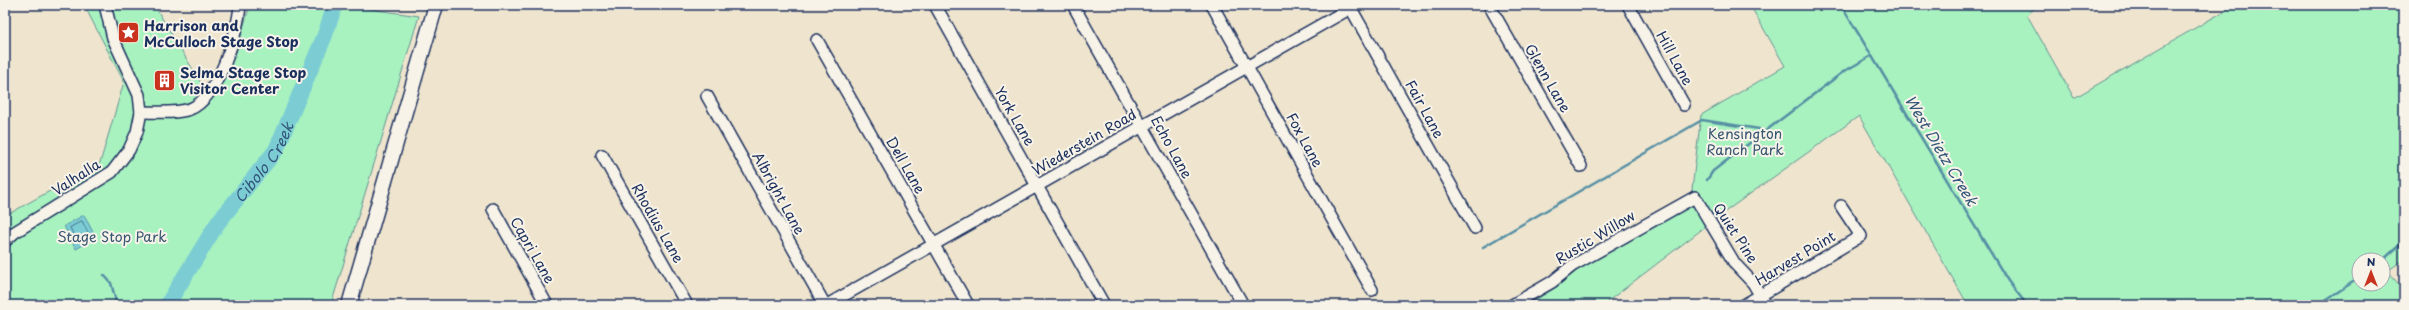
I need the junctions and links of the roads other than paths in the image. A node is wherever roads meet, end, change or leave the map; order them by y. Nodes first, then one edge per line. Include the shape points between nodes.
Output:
1 (105, 5) edge
2 (240, 5) edge
3 (436, 5) edge
4 (935, 5) edge
5 (1073, 5) edge
6 (1212, 5) edge
7 (1489, 5) edge
8 (1628, 5) edge
9 (1352, 6) edge
10 (817, 40) dead end
11 (1247, 67) junction
12 (707, 96) dead end
13 (1684, 105) dead end
14 (141, 112) junction
15 (1143, 126) junction
16 (602, 155) dead end
17 (1581, 166) dead end
18 (1037, 186) junction
19 (1695, 197) joint
20 (1841, 206) dead end
21 (493, 209) dead end
22 (1475, 228) dead end
23 (5, 241) edge
24 (934, 244) junction
25 (1372, 290) dead end
26 (1764, 300) edge
27 (349, 305) edge
28 (547, 305) edge
29 (687, 305) edge
30 (826, 305) edge
31 (968, 305) edge
32 (1104, 305) edge
33 (1243, 305) edge
34 (1512, 305) edge
35 (1744, 305) edge

1 - 14 street, Valhalla via 113,38 139,95
2 - 14 street via 226,59 216,85 209,95 190,109
3 - 27 main road
4 - 18 street, York Lane
5 - 15 street, Echo Lane
6 - 11 street, Fox Lane
7 - 17 street, Glenn Lane
8 - 13 street, Hill Lane
9 - 11 street, Wiederstein Road
9 - 22 street, Fair Lane
10 - 24 street, Dell Lane
11 - 15 street, Wiederstein Road
11 - 25 street, Fox Lane
12 - 30 street, Albright Lane
14 - 23 street, Valhalla via 137,132 112,172
15 - 18 street, Wiederstein Road
15 - 33 street, Echo Lane
16 - 29 street, Rhodius Lane
18 - 24 street, Wiederstein Road
18 - 32 street, York Lane
19 - 26 street, Quiet Pine via 1735,264 1753,283
19 - 34 street, Rustic Willow via 1572,266 1552,282
20 - 26 street, Harvest Point via 1861,236
21 - 28 street, Capri Lane
24 - 30 street, Wiederstein Road
24 - 31 street, Dell Lane
26 - 35 street, Harvest Point

